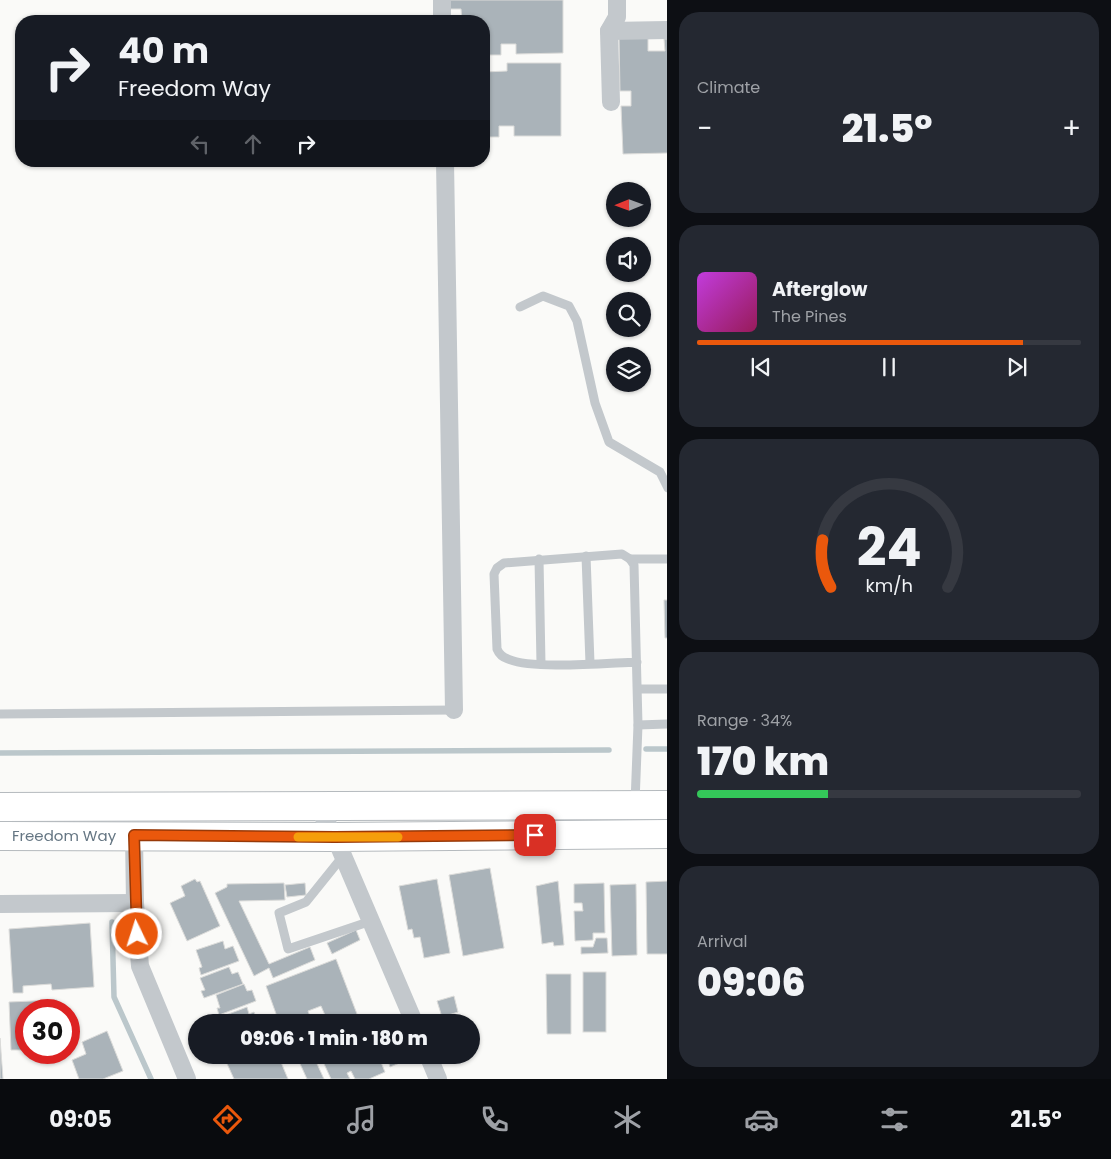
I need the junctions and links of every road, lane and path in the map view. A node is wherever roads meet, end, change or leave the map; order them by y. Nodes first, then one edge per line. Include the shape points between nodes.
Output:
1 (442, 0) edge
2 (617, 0) edge
3 (442, 15) edge
4 (667, 30) edge
5 (609, 31) junction
6 (611, 102) dead end
7 (445, 167) edge
8 (520, 307) dead end
9 (667, 488) edge
10 (586, 556) junction
11 (539, 559) junction
12 (630, 559) junction
13 (667, 559) edge
14 (638, 662) junction
15 (590, 663) junction
16 (541, 664) junction
17 (667, 688) edge
18 (638, 689) junction
19 (454, 710) joint
20 (0, 714) edge
21 (667, 724) edge
22 (638, 725) junction
23 (667, 805) edge
24 (317, 806) junction
25 (0, 807) edge
26 (635, 820) junction
27 (667, 834) edge
28 (134, 835) junction
29 (0, 836) edge
30 (339, 847) junction
31 (135, 903) junction
32 (0, 904) edge
33 (371, 922) junction
34 (411, 1014) edge
35 (432, 1064) edge
36 (187, 1079) edge
37 (438, 1079) edge

1 - 3 street
2 - 5 street via 617,17
4 - 5 street
5 - 6 street
7 - 19 street
8 - 9 lane via 543,296 569,306 609,442 660,472
10 - 11 lane
10 - 12 lane via 622,554
10 - 15 lane
11 - 16 lane
11 - 16 lane via 504,563 496,568 494,574 498,652 508,660
12 - 13 lane
12 - 14 lane via 634,565
14 - 15 lane
14 - 18 lane
15 - 16 lane
17 - 18 lane
18 - 22 lane
19 - 20 lane
21 - 22 lane
22 - 26 lane
23 - 26 main road, Freedom Way
24 - 25 main road, Freedom Way
24 - 26 main road, Freedom Way
24 - 30 street
26 - 27 main road, Freedom Way
26 - 30 main road, Freedom Way
28 - 29 main road, Freedom Way
28 - 30 main road, Freedom Way
28 - 31 street
30 - 33 street
30 - 33 lane via 306,902 279,913 288,949
31 - 32 street
31 - 36 street via 140,966
33 - 34 street
35 - 37 street

